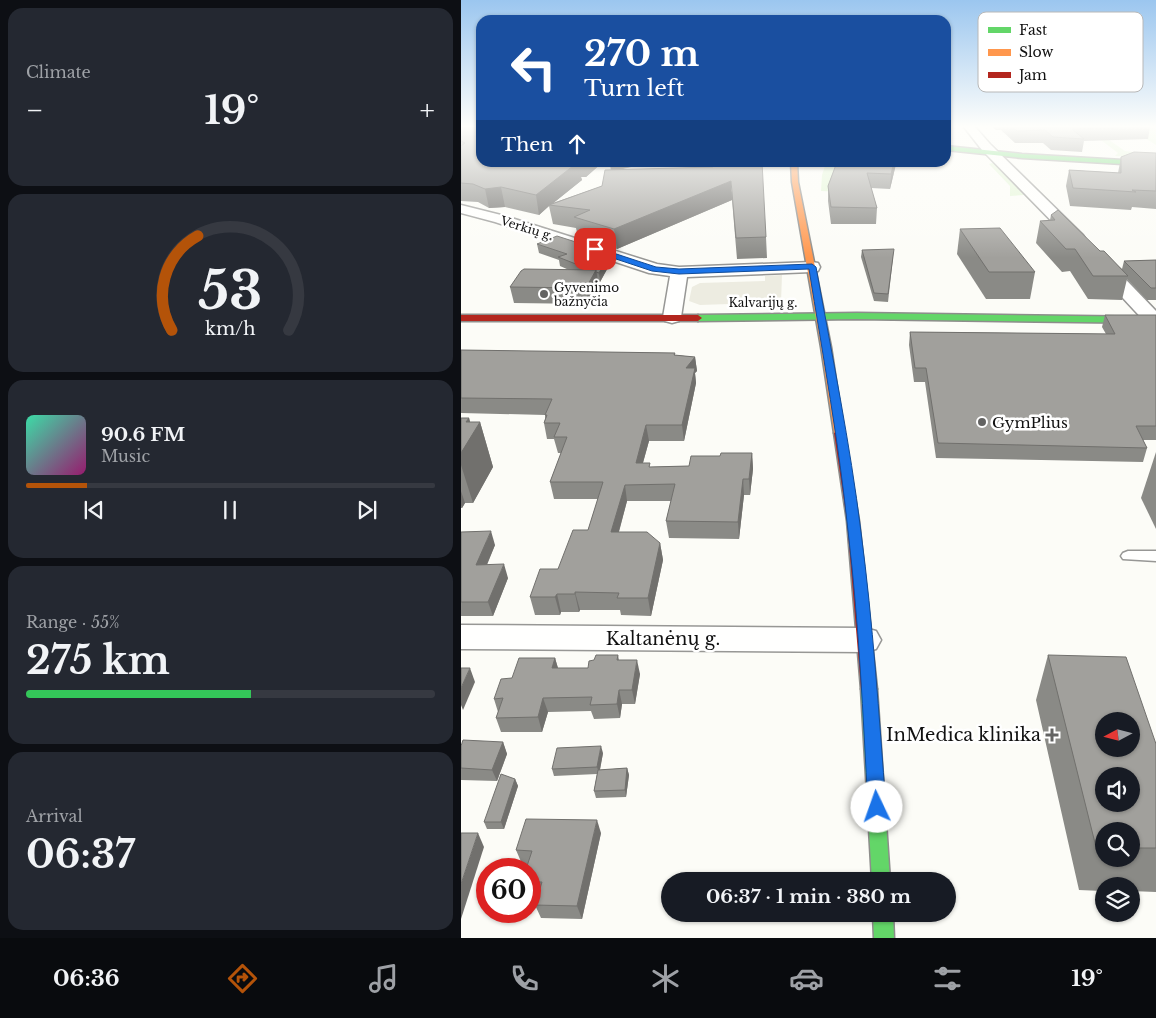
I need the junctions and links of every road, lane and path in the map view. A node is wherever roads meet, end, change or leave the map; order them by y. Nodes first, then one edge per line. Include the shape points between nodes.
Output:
1 (794, 171) edge
2 (1010, 171) edge
3 (461, 209) edge
4 (812, 267) junction
5 (679, 272) junction
6 (821, 316) junction
7 (672, 317) junction
8 (461, 318) edge
9 (1155, 320) edge
10 (1128, 556) dead end
11 (1156, 556) edge
12 (461, 638) edge
13 (865, 640) junction
14 (880, 872) edge
15 (883, 922) edge
16 (884, 938) edge

1 - 4 main road
2 - 9 street
3 - 5 street, Verkių g. via 655,269
4 - 5 street, Verkių g.
4 - 6 main road
5 - 7 street
6 - 7 main road, Kalvarijų g.
6 - 9 main road, Kalvarijų g.
6 - 13 main road via 846,465
7 - 8 main road, Kalvarijų g.
10 - 11 lane
12 - 13 street, Kaltanėnų g.
13 - 14 main road
15 - 16 main road

